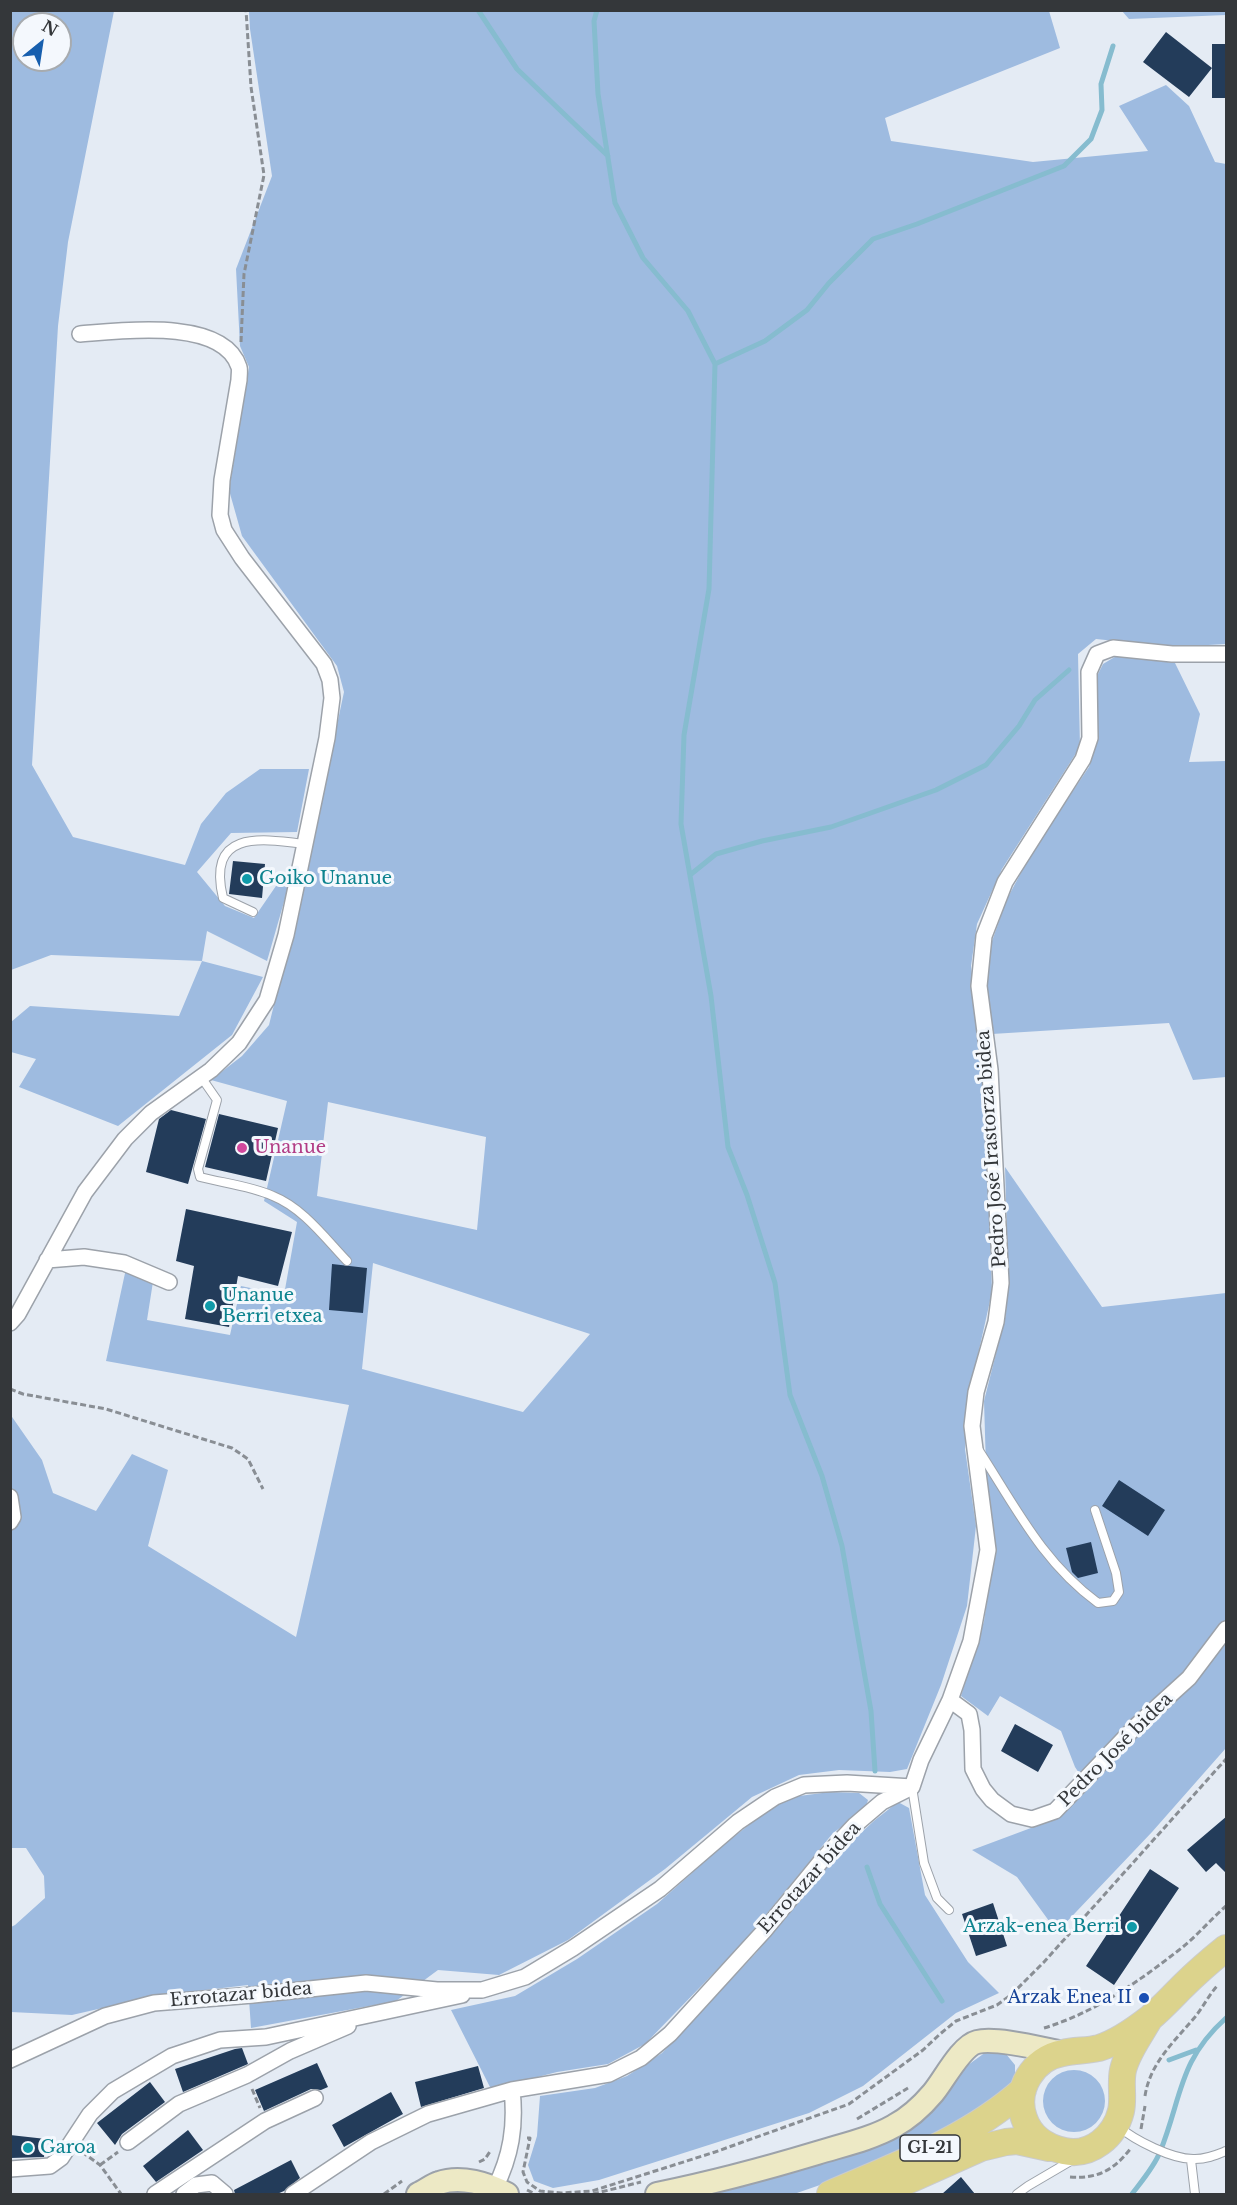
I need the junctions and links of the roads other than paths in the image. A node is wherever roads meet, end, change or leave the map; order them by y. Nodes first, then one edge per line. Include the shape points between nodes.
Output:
1 (80, 334) dead end
2 (1227, 654) edge
3 (304, 844) junction
4 (253, 912) dead end
5 (201, 1077) junction
6 (47, 1260) junction
7 (347, 1261) dead end
8 (169, 1282) dead end
9 (10, 1323) edge
10 (974, 1443) junction
11 (10, 1497) edge
12 (1095, 1510) dead end
13 (10, 1522) edge
14 (1227, 1629) edge
15 (950, 1701) junction
16 (912, 1787) junction
17 (949, 1910) dead end
18 (1227, 1948) edge
19 (482, 1990) junction
20 (378, 2013) junction
21 (1150, 2018) junction
22 (1011, 2044) junction
23 (1069, 2052) junction
24 (10, 2060) edge
25 (1026, 2083) junction
26 (512, 2090) junction
27 (1121, 2092) junction
28 (315, 2098) dead end
29 (1126, 2132) junction
30 (128, 2142) road end
31 (1052, 2148) junction
32 (1086, 2150) junction
33 (1227, 2151) edge
34 (1191, 2160) junction
35 (10, 2169) edge
36 (501, 2191) edge
37 (155, 2194) edge
38 (184, 2194) edge
39 (225, 2194) edge
40 (293, 2194) edge
41 (418, 2194) edge
42 (657, 2194) edge
43 (830, 2194) edge
44 (878, 2194) edge
45 (1017, 2194) edge
46 (1195, 2194) edge

1 - 3 street via 153,330 192,334 219,343 240,367 220,515 231,543 313,647 330,680 327,738
2 - 10 street, Pedro José Irastorza bidea via 1113,648 1097,654 1089,672 1090,738 1083,759 1005,882 984,936 979,986 990,1070 1001,1283 996,1322 976,1392
3 - 4 lane via 250,840 235,846 225,858 219,883 223,898
3 - 5 street via 286,935 267,1000 239,1043
5 - 6 street via 151,1113 125,1139 85,1192
5 - 7 lane via 217,1100 198,1169 200,1177 272,1195 289,1204
6 - 8 street via 84,1257 124,1263
6 - 9 street
10 - 12 lane via 1029,1532 1076,1587 1098,1603 1113,1601 1119,1592
10 - 15 street, Pedro José Irastorza bidea via 988,1550 971,1641
11 - 13 street
14 - 15 street, Pedro José bidea via 1189,1678 1136,1726 1055,1811 1032,1819 1011,1814 982,1788 973,1769 969,1714
15 - 16 street, Pedro José Irastorza bidea
16 - 17 lane via 924,1863 937,1898
16 - 19 street, Errotazar bidea via 804,1785 775,1797 738,1822 660,1888 573,1948 525,1977
16 - 26 street, Errotazar bidea via 882,1802 855,1825 670,2034 641,2058 609,2074
18 - 21 main road, GI-21
19 - 20 street, Errotazar bidea
19 - 24 street, Errotazar bidea via 366,1983 154,2003 105,2016
20 - 30 street, Errotazar bidea via 179,2104
20 - 35 street, Errotazar bidea via 266,2037 220,2040 172,2056 113,2091 90,2114 61,2158 50,2166
21 - 23 main road, GI-21 via 1100,2048
21 - 27 main road via 1123,2069
22 - 23 street
22 - 25 street
22 - 42 street via 1002,2040 976,2042 964,2050 933,2093 895,2126 744,2175
23 - 25 main road, GI-21 via 1040,2063
23 - 27 main road via 1101,2061 1115,2077
25 - 31 main road via 1022,2104 1027,2124 1040,2141
25 - 43 main road, GI-21 via 1000,2110 970,2130
26 - 36 street via 512,2143
26 - 40 street, Errotazar bidea via 428,2114 371,2142
27 - 29 main road
28 - 37 street via 265,2121
29 - 32 main road via 1109,2136
29 - 34 lane via 1145,2144
31 - 32 main road, GI-21
31 - 44 main road, GI-21 via 1017,2141 981,2148
32 - 45 lane
33 - 34 lane
34 - 46 lane
36 - 41 street via 465,2180 439,2183
38 - 39 street via 196,2185 212,2183

